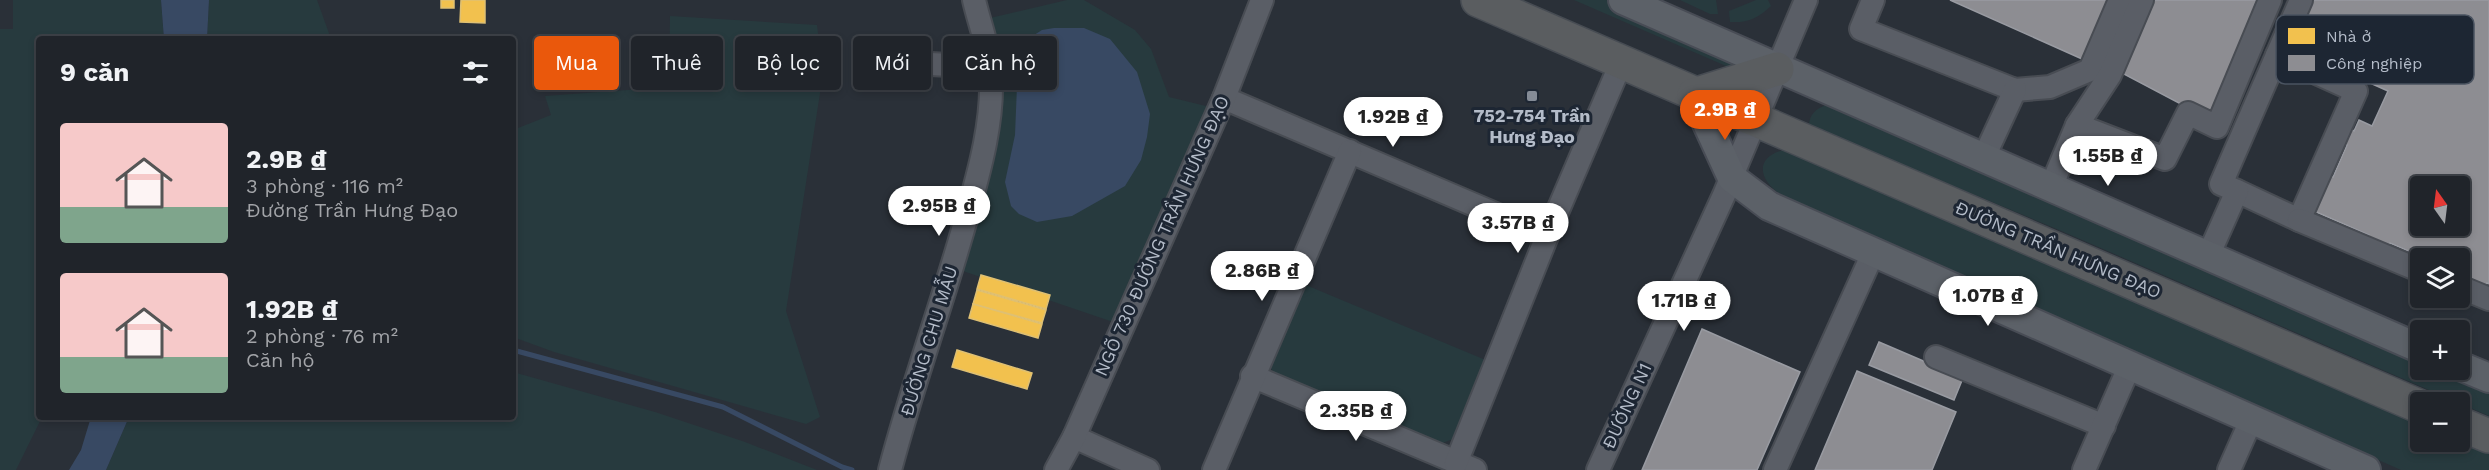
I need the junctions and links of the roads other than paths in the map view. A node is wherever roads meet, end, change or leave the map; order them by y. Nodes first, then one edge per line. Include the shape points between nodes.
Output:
1 (974, 0) edge
2 (1262, 0) edge
3 (1478, 0) edge
4 (1623, 0) edge
5 (1806, 0) edge
6 (1874, 0) edge
7 (2120, 0) edge
8 (2142, 0) edge
9 (2270, 0) edge
10 (2301, 0) edge
11 (2294, 15) edge
12 (983, 36) edge
13 (2276, 57) edge
14 (1621, 63) junction
15 (1777, 69) junction
16 (2341, 84) edge
17 (990, 90) edge
18 (2015, 90) junction
19 (1694, 95) junction
20 (1224, 98) junction
21 (1756, 120) junction
22 (2077, 125) junction
23 (1350, 151) junction
24 (1984, 157) junction
25 (1732, 178) junction
26 (2051, 187) junction
27 (2237, 191) junction
28 (2299, 220) junction
29 (1547, 236) junction
30 (1874, 251) junction
31 (2208, 256) junction
32 (2410, 266) edge
33 (2470, 291) edge
34 (2489, 299) edge
35 (2410, 344) edge
36 (1936, 357) dead end
37 (2130, 365) junction
38 (2470, 370) edge
39 (1252, 376) junction
40 (2489, 378) edge
41 (2410, 402) edge
42 (2252, 418) junction
43 (2103, 426) junction
44 (2470, 428) edge
45 (2489, 436) edge
46 (1074, 437) junction
47 (1466, 466) edge
48 (890, 470) edge
49 (1056, 470) edge
50 (1148, 470) edge
51 (1214, 470) edge
52 (1598, 470) edge
53 (1775, 470) edge
54 (2084, 470) edge
55 (2229, 470) edge
56 (2366, 470) edge

1 - 12 street, ĐƯỜNG CHU MẪU
2 - 20 street, NGÕ 730 ĐƯỜNG TRẦN HƯNG ĐẠO
3 - 14 highway, ĐƯỜNG TRẦN HƯNG ĐẠO
4 - 15 main road
5 - 15 street, ĐƯỜNG N1
6 - 18 street via 1862,29
7 - 18 street via 2090,70 2050,87
8 - 22 street via 2110,75
9 - 22 street via 2217,127 2188,113 2165,159
10 - 11 street
13 - 27 street via 2221,184
14 - 19 highway, ĐƯỜNG TRẦN HƯNG ĐẠO
14 - 29 street
15 - 19 highway
15 - 21 street, ĐƯỜNG N1
15 - 24 main road
16 - 28 street via 2356,91
17 - 48 street, ĐƯỜNG CHU MẪU via 989,117 972,196
18 - 24 street
19 - 21 highway, ĐƯỜNG TRẦN HƯNG ĐẠO
19 - 25 main road
20 - 23 street
20 - 46 street, NGÕ 730 ĐƯỜNG TRẦN HƯNG ĐẠO
21 - 25 street, ĐƯỜNG N1
21 - 41 highway, ĐƯỜNG TRẦN HƯNG ĐẠO
22 - 26 street
23 - 29 street
23 - 39 street
24 - 26 main road
25 - 30 main road via 1769,206
25 - 52 street, ĐƯỜNG N1
26 - 31 main road
27 - 28 street
27 - 31 street
28 - 32 street
29 - 47 street
30 - 37 main road
30 - 53 street
31 - 35 main road
33 - 34 street
36 - 43 street
37 - 42 main road
37 - 43 street
38 - 40 main road
39 - 47 street
39 - 51 street
42 - 55 street
42 - 56 main road
43 - 54 street
44 - 45 highway
46 - 49 street, NGÕ 730 ĐƯỜNG TRẦN HƯNG ĐẠO
46 - 50 street

